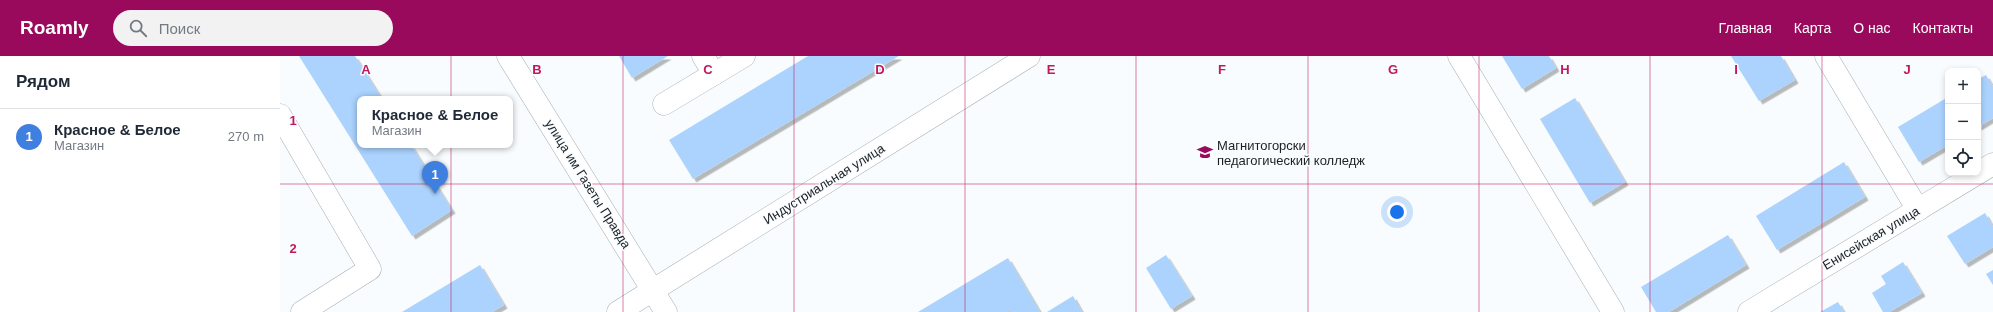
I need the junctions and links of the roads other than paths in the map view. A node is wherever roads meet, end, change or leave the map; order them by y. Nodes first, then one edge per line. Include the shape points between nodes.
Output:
1 (508, 56) edge
2 (744, 56) edge
3 (1029, 56) edge
4 (1459, 56) edge
5 (1826, 56) edge
6 (708, 65) edge
7 (664, 104) dead end
8 (280, 115) edge
9 (1993, 164) edge
10 (1918, 210) junction
11 (654, 291) junction
12 (302, 312) edge
13 (618, 312) edge
14 (666, 312) edge
15 (1613, 312) edge
16 (1748, 312) edge

1 - 11 street, улица им Газеты Правда
2 - 6 street
3 - 11 street, Индустриальная улица
4 - 15 street
5 - 10 street
6 - 7 street
8 - 12 street via 370,268
9 - 10 street, Енисейская улица
10 - 16 street, Енисейская улица
11 - 13 street, Индустриальная улица
11 - 14 street, улица им Газеты Правда

